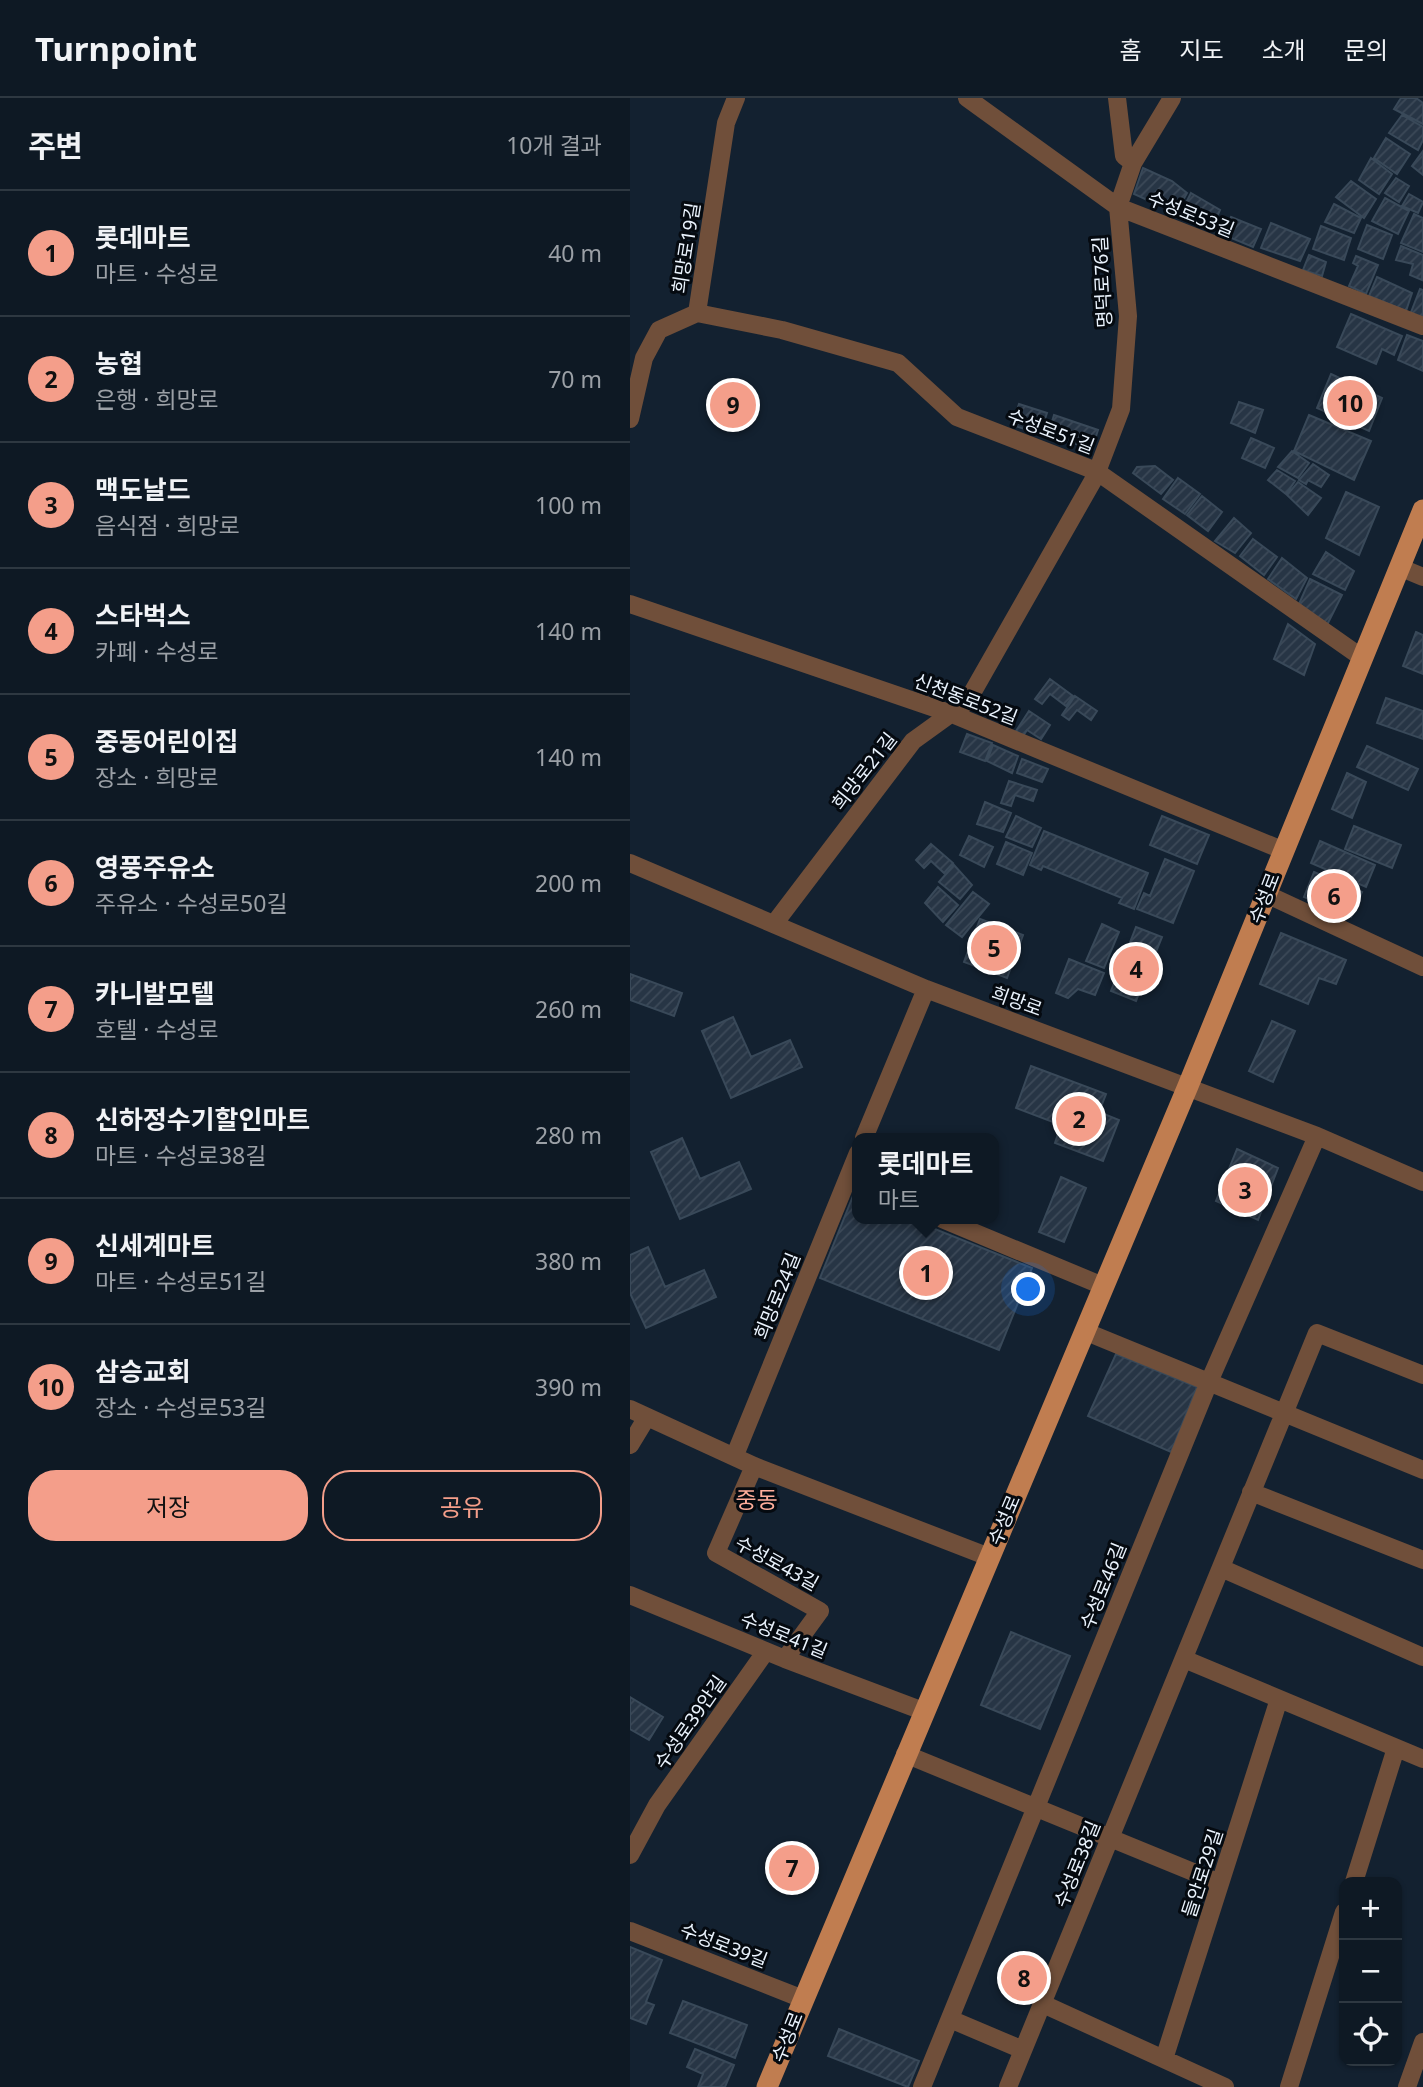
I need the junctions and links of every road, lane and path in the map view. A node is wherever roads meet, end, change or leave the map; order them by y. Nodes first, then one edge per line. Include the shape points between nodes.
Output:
1 (736, 98) edge
2 (967, 98) edge
3 (1117, 98) edge
4 (1172, 98) edge
5 (1133, 163) junction
6 (1118, 207) junction
7 (697, 313) junction
8 (1423, 326) edge
9 (630, 419) edge
10 (1096, 471) junction
11 (1423, 510) edge
12 (1399, 567) junction
13 (1423, 577) edge
14 (630, 604) edge
15 (1362, 657) junction
16 (952, 714) junction
17 (1282, 850) junction
18 (630, 863) edge
19 (1266, 894) junction
20 (774, 924) junction
21 (1423, 967) edge
22 (926, 989) junction
23 (1188, 1086) junction
24 (866, 1133) edge
25 (1317, 1136) junction
26 (852, 1181) edge
27 (1423, 1182) edge
28 (954, 1224) edge
29 (1104, 1286) junction
30 (1084, 1331) junction
31 (1423, 1376) edge
32 (1209, 1382) junction
33 (638, 1413) edge
34 (1284, 1414) junction
35 (630, 1445) edge
36 (735, 1455) junction
37 (754, 1466) junction
38 (1423, 1470) edge
39 (1251, 1492) junction
40 (989, 1557) junction
41 (1423, 1560) edge
42 (1220, 1569) junction
43 (630, 1595) edge
44 (766, 1651) junction
45 (1423, 1657) edge
46 (785, 1659) junction
47 (1184, 1659) junction
48 (1279, 1699) junction
49 (923, 1711) junction
50 (1396, 1748) junction
51 (905, 1754) junction
52 (1423, 1759) edge
53 (1036, 1807) junction
54 (1110, 1839) junction
55 (630, 1855) edge
56 (1356, 1877) edge
57 (1220, 1883) junction
58 (1339, 1928) edge
59 (630, 1931) edge
60 (803, 1999) junction
61 (1043, 2004) junction
62 (950, 2019) junction
63 (1423, 2042) edge
64 (1023, 2050) junction
65 (1164, 2059) junction
66 (1010, 2086) edge
67 (766, 2087) edge
68 (922, 2087) edge
69 (1225, 2087) edge
70 (1289, 2087) edge
71 (1407, 2087) edge

1 - 7 street, 희망로19길 via 726,123
2 - 6 street, 수성로53길
3 - 5 street via 1124,156
4 - 5 street, 명덕로76길
5 - 6 street, 명덕로76길
6 - 8 street, 수성로53길
6 - 10 street, 명덕로76길 via 1128,316 1121,409
7 - 9 street, 희망로19길 via 659,330 644,358
7 - 10 street, 수성로51길 via 782,330 898,363 957,417
10 - 15 street, 수성로51길
10 - 16 street, 희망로21길 via 967,702
11 - 12 main road, 수성로
12 - 13 street
12 - 15 main road, 수성로
14 - 16 street, 신천동로52길
15 - 17 main road, 수성로
16 - 17 street, 신천동로52길
16 - 20 street, 희망로21길 via 913,741
17 - 19 main road, 수성로
18 - 20 street, 희망로
19 - 21 street
19 - 23 main road, 수성로
20 - 22 street, 희망로
22 - 23 street, 희망로
22 - 24 street
23 - 25 street, 희망로
23 - 29 main road, 수성로
25 - 27 street, 희망로
25 - 32 street
26 - 36 street, 희망로24길
28 - 29 street
29 - 30 main road, 수성로
30 - 32 street
30 - 40 main road, 수성로
31 - 34 street via 1317,1333
32 - 34 street
32 - 53 street, 수성로46길
33 - 35 street
33 - 36 street
34 - 38 street
34 - 39 street, 수성로38길
36 - 37 street
37 - 40 street
37 - 46 street, 수성로43길 via 716,1553 820,1611
39 - 41 street
39 - 42 street, 수성로38길
40 - 49 main road, 수성로
42 - 45 street
42 - 47 street, 수성로38길
43 - 44 street, 수성로41길
44 - 46 street, 수성로41길
44 - 55 street, 수성로39안길 via 657,1805
46 - 49 street, 수성로41길
47 - 48 street
47 - 54 street, 수성로38길
48 - 50 street
48 - 57 street, 들안로29길
49 - 51 main road, 수성로
50 - 52 street
50 - 56 street
51 - 53 street
51 - 60 main road, 수성로
53 - 54 street
53 - 62 street
54 - 57 street
54 - 61 street, 수성로38길
57 - 65 street, 들안로29길
58 - 70 street
59 - 60 street, 수성로39길
60 - 67 main road, 수성로
61 - 64 street, 수성로38길
61 - 65 street
62 - 64 street
62 - 68 street
63 - 71 street
64 - 66 street, 수성로38길
65 - 69 street

